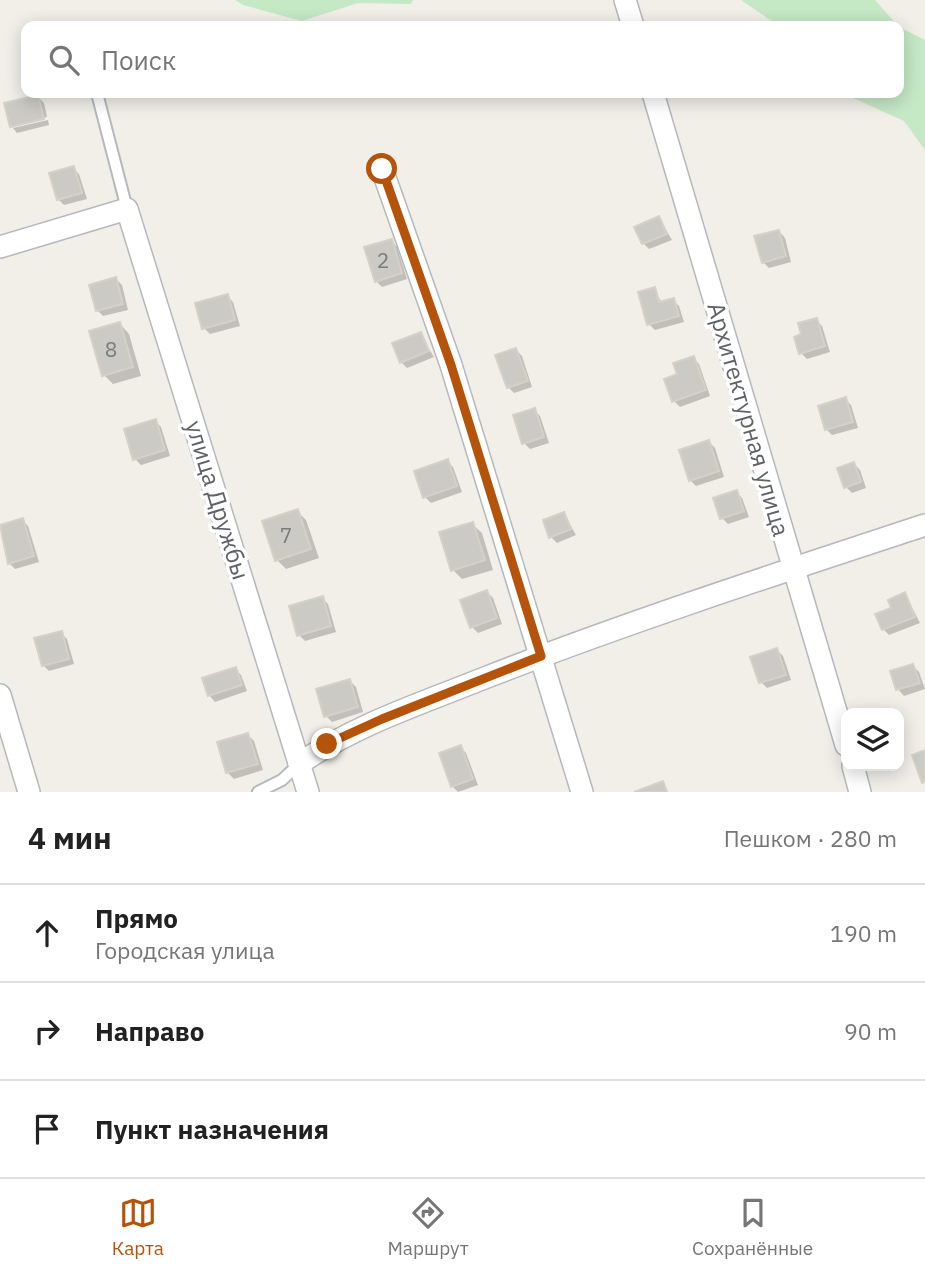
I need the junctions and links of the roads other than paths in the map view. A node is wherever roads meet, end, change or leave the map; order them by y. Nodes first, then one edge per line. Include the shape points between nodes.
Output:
1 (625, 0) edge
2 (631, 21) edge
3 (98, 98) edge
4 (654, 98) edge
5 (382, 169) dead end
6 (127, 209) junction
7 (0, 247) edge
8 (925, 525) edge
9 (793, 569) junction
10 (541, 656) junction
11 (0, 695) edge
12 (841, 728) edge
13 (299, 764) junction
14 (854, 771) edge
15 (29, 792) edge
16 (258, 792) edge
17 (308, 792) edge
18 (582, 792) edge
19 (860, 792) edge

1 - 2 street
3 - 6 lane
4 - 9 street, Архитектурная улица
5 - 10 street via 451,365
6 - 7 street
6 - 13 street, улица Дружбы
8 - 9 street
9 - 10 street
9 - 12 street, Архитектурная улица
10 - 13 street via 382,719 327,744
10 - 18 street
11 - 15 street
13 - 16 lane via 282,780
13 - 17 street, улица Дружбы
14 - 19 street

